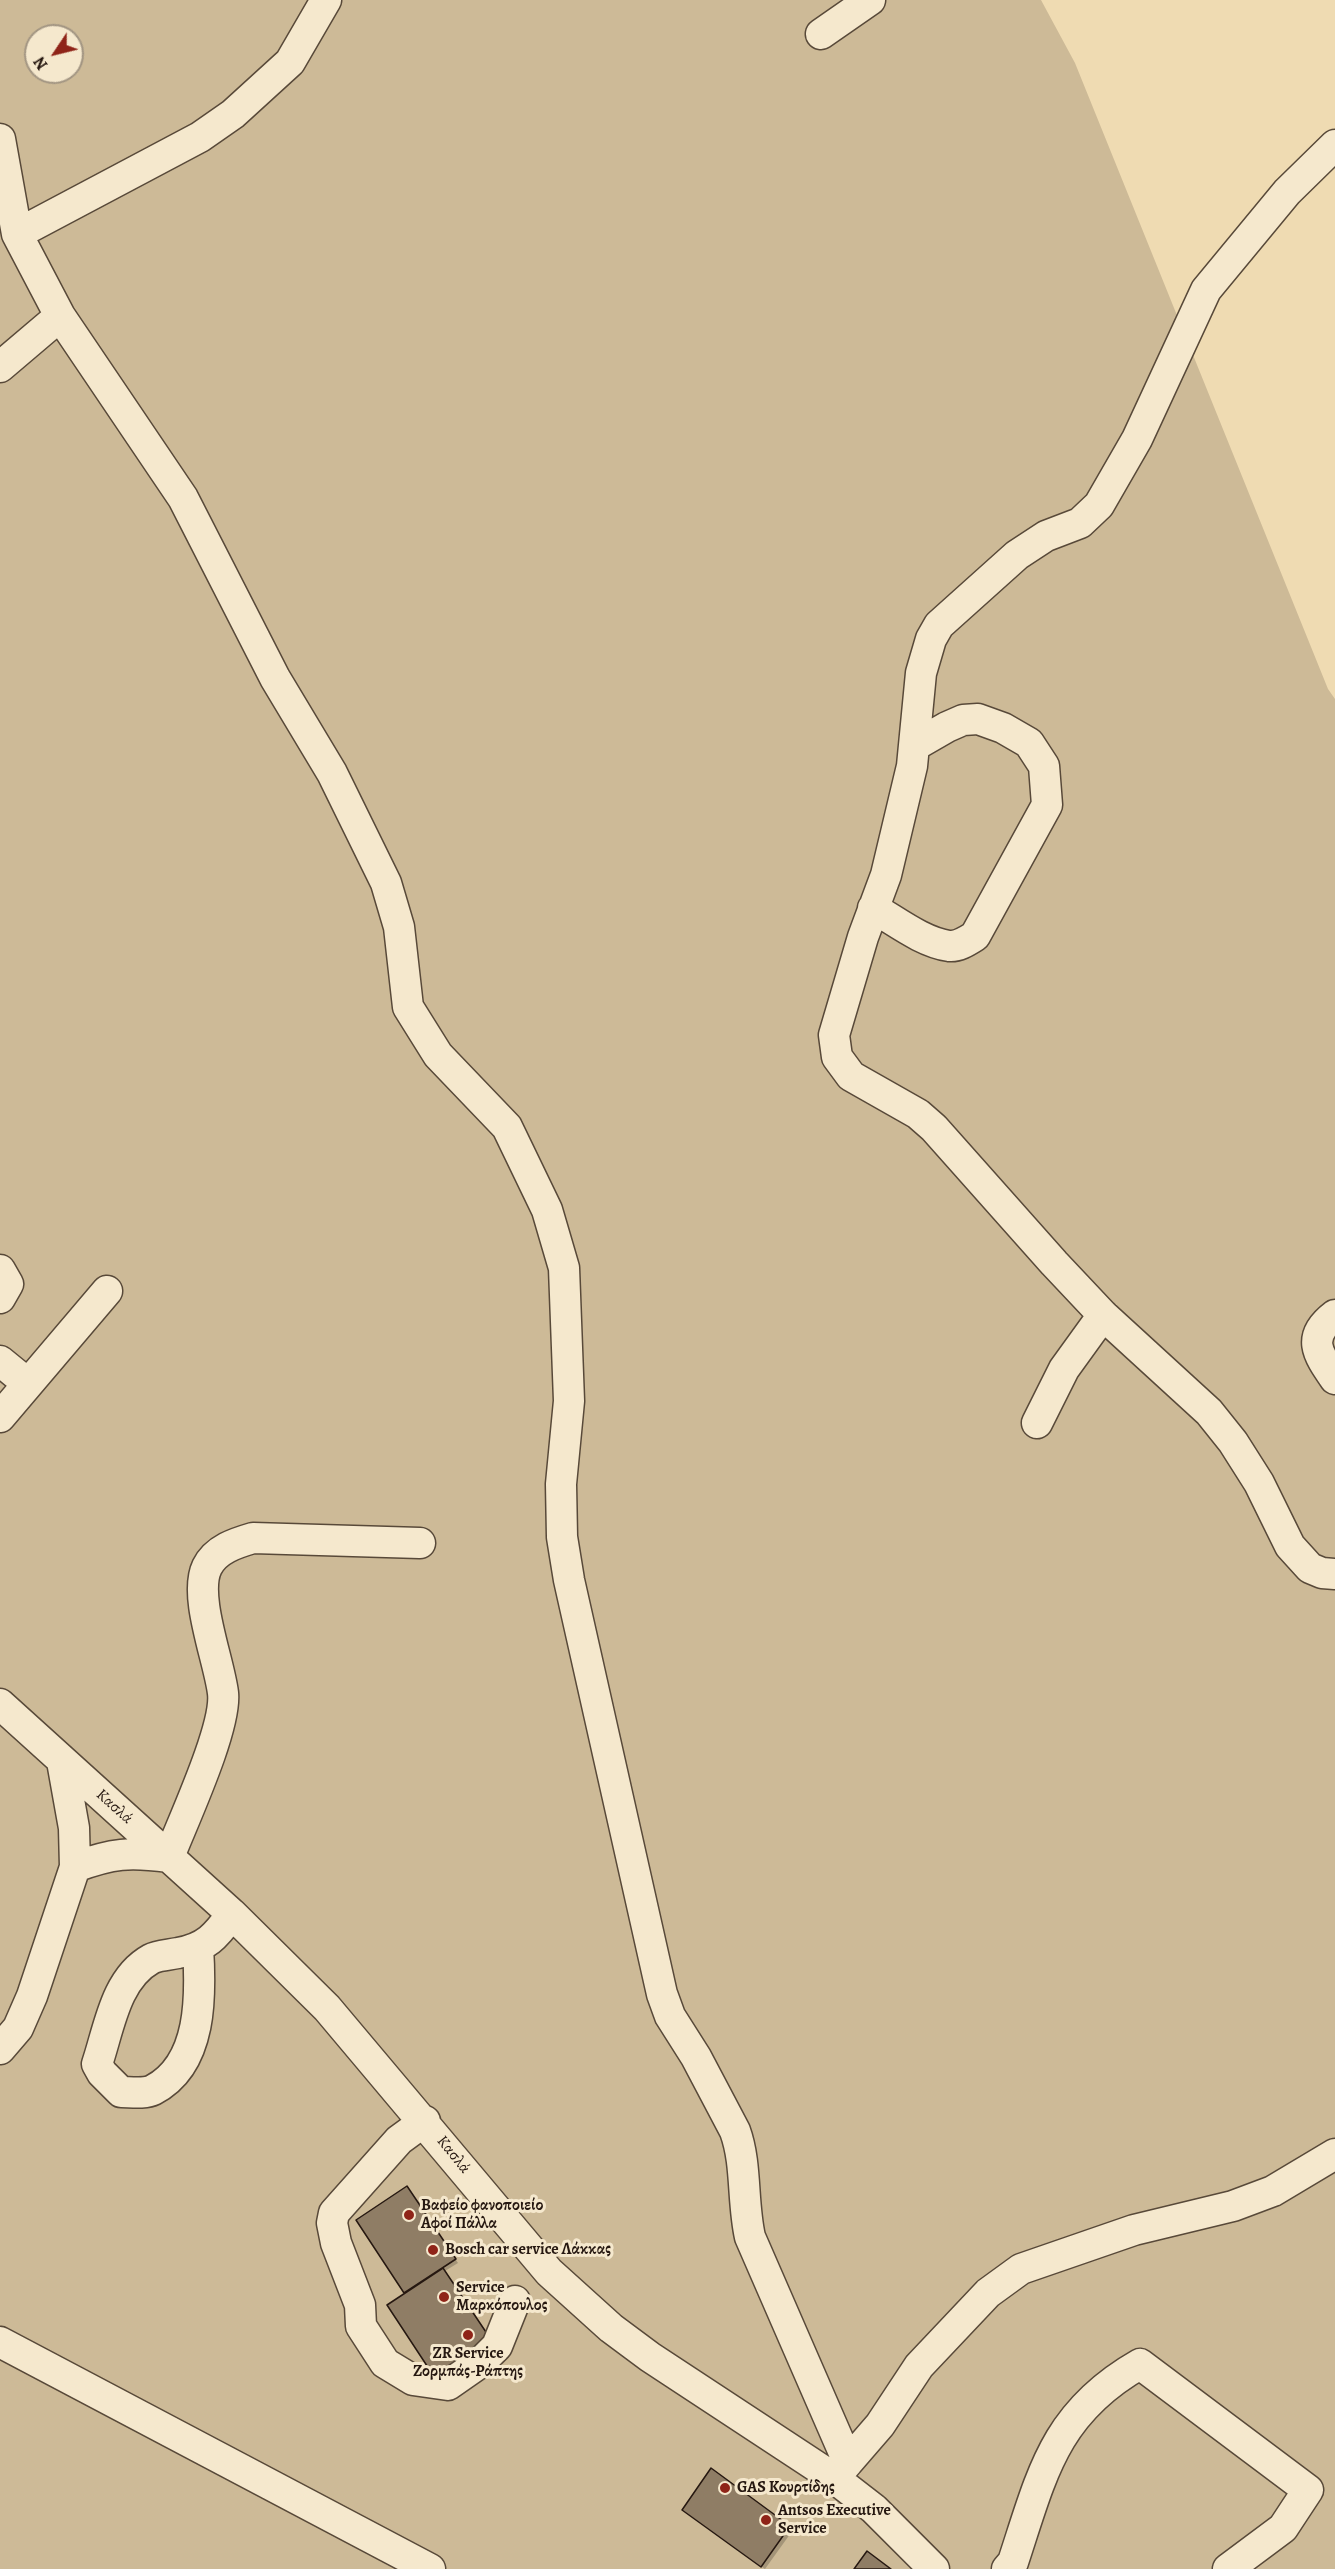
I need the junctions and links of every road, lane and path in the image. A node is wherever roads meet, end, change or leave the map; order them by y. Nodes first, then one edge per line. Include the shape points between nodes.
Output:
1 (326, 0) edge
2 (870, 0) edge
3 (821, 34) dead end
4 (0, 139) edge
5 (1335, 145) edge
6 (18, 234) junction
7 (60, 316) junction
8 (0, 367) edge
9 (914, 746) junction
10 (873, 908) junction
11 (0, 1270) edge
12 (107, 1291) dead end
13 (0, 1298) edge
14 (1103, 1315) junction
15 (1335, 1315) edge
16 (0, 1361) edge
17 (1335, 1379) edge
18 (27, 1383) junction
19 (0, 1417) edge
20 (1037, 1423) dead end
21 (420, 1543) dead end
22 (1335, 1574) edge
23 (4, 1711) edge
24 (62, 1761) junction
25 (169, 1857) junction
26 (75, 1867) junction
27 (232, 1914) junction
28 (198, 1947) junction
29 (0, 2049) edge
30 (425, 2121) junction
31 (1335, 2154) edge
32 (549, 2272) junction
33 (515, 2301) junction
34 (483, 2316) dead end
35 (0, 2342) edge
36 (841, 2470) junction
37 (430, 2569) edge
38 (934, 2569) edge
39 (1007, 2569) edge
40 (1228, 2569) edge

1 - 6 street via 290,62 233,114 200,137
2 - 3 street
4 - 6 street
5 - 9 street via 1287,192 1206,290 1137,439 1099,505 1080,523 1046,536 1017,555 939,625 921,673
6 - 7 street
7 - 8 street
7 - 36 street via 183,498 275,678 337,784 386,883 399,927 408,1007 438,1055 507,1126 547,1210 564,1268 569,1401 561,1484 562,1537 662,1994 670,2016 740,2143 750,2237
9 - 10 street via 886,875
9 - 10 street via 963,720 978,719 1003,728 1029,743 1044,766 1047,805 975,936 962,944 950,946 928,939
10 - 14 street via 834,1035 842,1066 850,1076 918,1114 934,1128
11 - 13 street via 8,1284
12 - 18 street
14 - 20 street via 1064,1369
14 - 22 street via 1209,1412 1259,1483 1290,1546 1310,1568
15 - 17 street via 1316,1334 1317,1347
16 - 18 street
18 - 19 street
21 - 25 street via 253,1538 216,1555 207,1567 204,1600 224,1696 219,1730
23 - 24 street, Κασλά
24 - 25 street, Κασλά
24 - 26 street via 74,1828
25 - 26 street via 107,1855
25 - 27 street, Κασλά
26 - 29 street via 32,1996 18,2028
27 - 28 street via 213,1940
27 - 30 street, Κασλά via 327,2008
28 - 28 street via 152,1958 138,1968 121,1990 97,2064 121,2092 152,2091 170,2077 186,2054 201,1993
30 - 32 street, Κασλά
30 - 33 street via 399,2140 334,2213 336,2243 360,2304 362,2326 385,2363 413,2380 448,2385 497,2346
31 - 36 street via 1273,2191 1243,2202 1134,2230 1021,2269 988,2293 919,2366 880,2426
32 - 33 street
32 - 36 street, Κασλά via 611,2328 650,2356
33 - 34 street
35 - 37 street
36 - 38 street, Κασλά via 874,2510
39 - 40 street via 1013,2562 1036,2486 1059,2438 1074,2415 1105,2386 1140,2364 1308,2490 1283,2528

